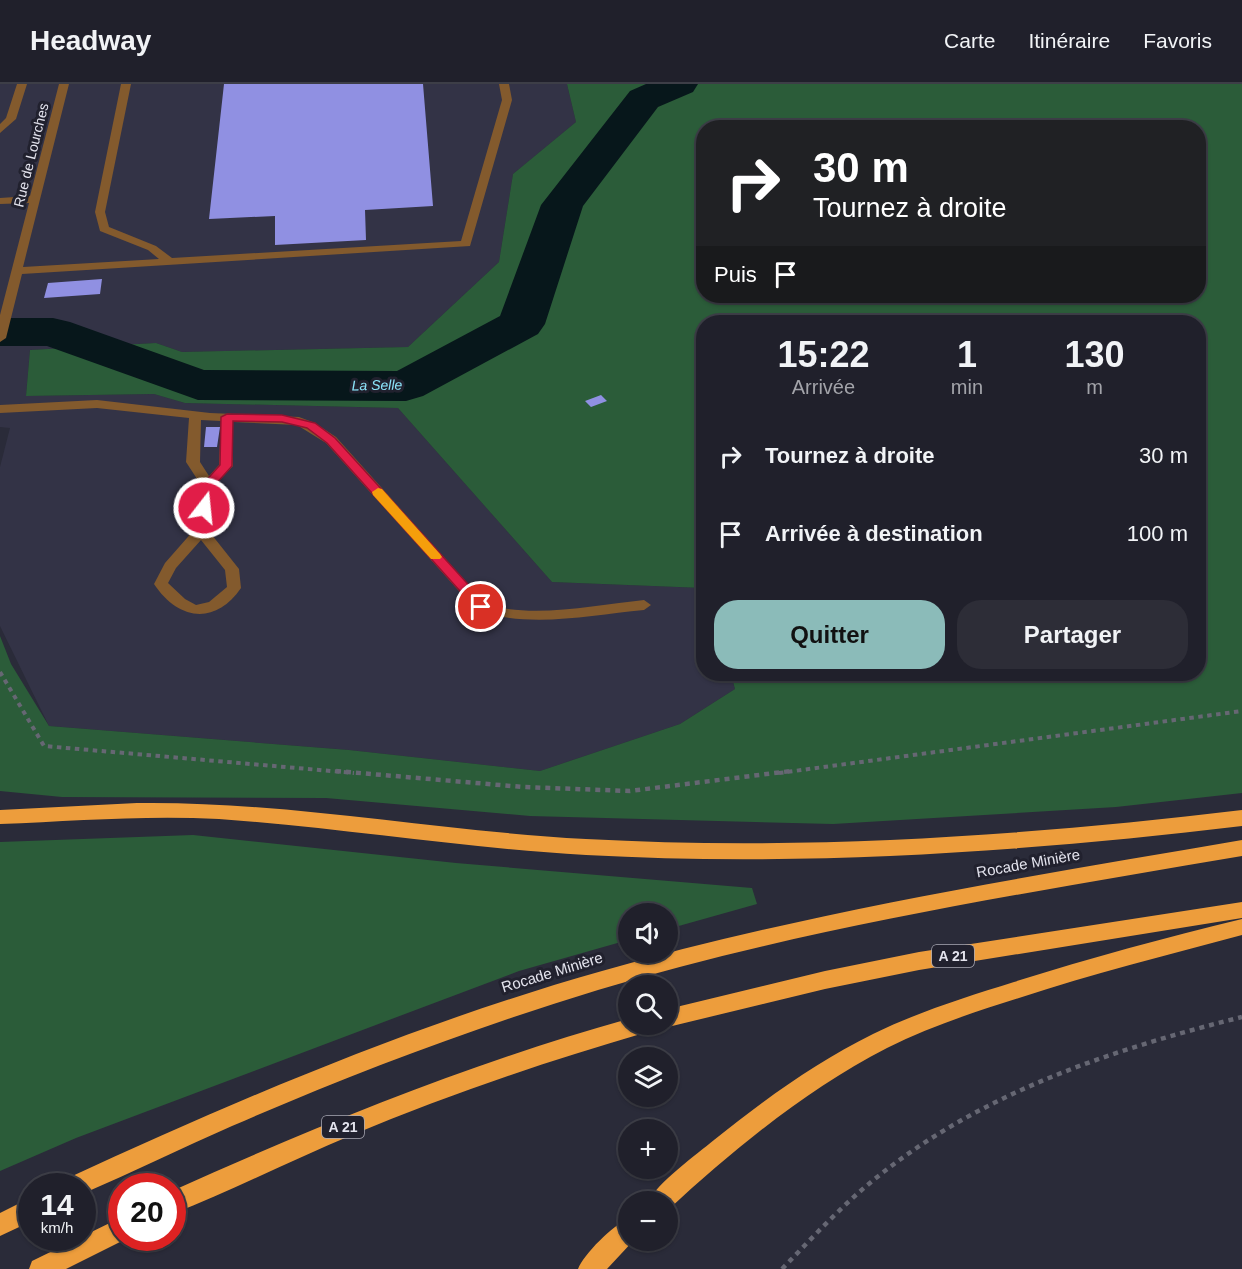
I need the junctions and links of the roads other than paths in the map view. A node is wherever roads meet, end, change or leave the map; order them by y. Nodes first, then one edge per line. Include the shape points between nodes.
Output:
1 (22, 84) edge
2 (64, 84) edge
3 (126, 84) edge
4 (504, 84) edge
5 (0, 130) edge
6 (35, 199) junction
7 (0, 201) edge
8 (168, 261) junction
9 (17, 271) junction
10 (0, 338) edge
11 (0, 409) edge
12 (195, 416) junction
13 (227, 417) junction
14 (208, 485) junction
15 (201, 531) junction
16 (644, 605) dead end
17 (0, 817) edge
18 (1242, 818) edge
19 (1242, 848) edge
20 (1242, 910) edge
21 (1242, 927) edge
22 (678, 1016) edge
23 (618, 1032) edge
24 (96, 1177) edge
25 (672, 1191) edge
26 (186, 1197) edge
27 (18, 1215) edge
28 (0, 1225) edge
29 (108, 1235) edge
30 (618, 1240) edge
31 (41, 1269) edge
32 (590, 1269) edge

1 - 5 street via 11,119
2 - 6 street, Rue de Lourches
3 - 8 street via 100,212 104,229 152,248
4 - 8 street via 507,100 466,243
6 - 7 street
6 - 9 street, Rue de Lourches
8 - 9 street
9 - 10 street, Rue de Lourches
11 - 12 street via 97,405
12 - 13 street
12 - 14 street via 193,462
13 - 14 street via 226,466
13 - 16 street via 290,420 321,432 481,607 490,612 515,615
14 - 15 street
15 - 15 street via 170,566 161,584 178,604 196,611 220,603 234,588 232,569
17 - 18 highway via 218,812 540,844 707,851 981,843
19 - 24 highway, Rocade Minière via 894,910 613,977 517,1006 333,1074
20 - 22 highway, A 21 via 909,963
21 - 25 highway via 1003,994 881,1041 822,1074 754,1121
23 - 26 highway, A 21 via 439,1089
27 - 28 highway
29 - 31 highway
30 - 32 highway

